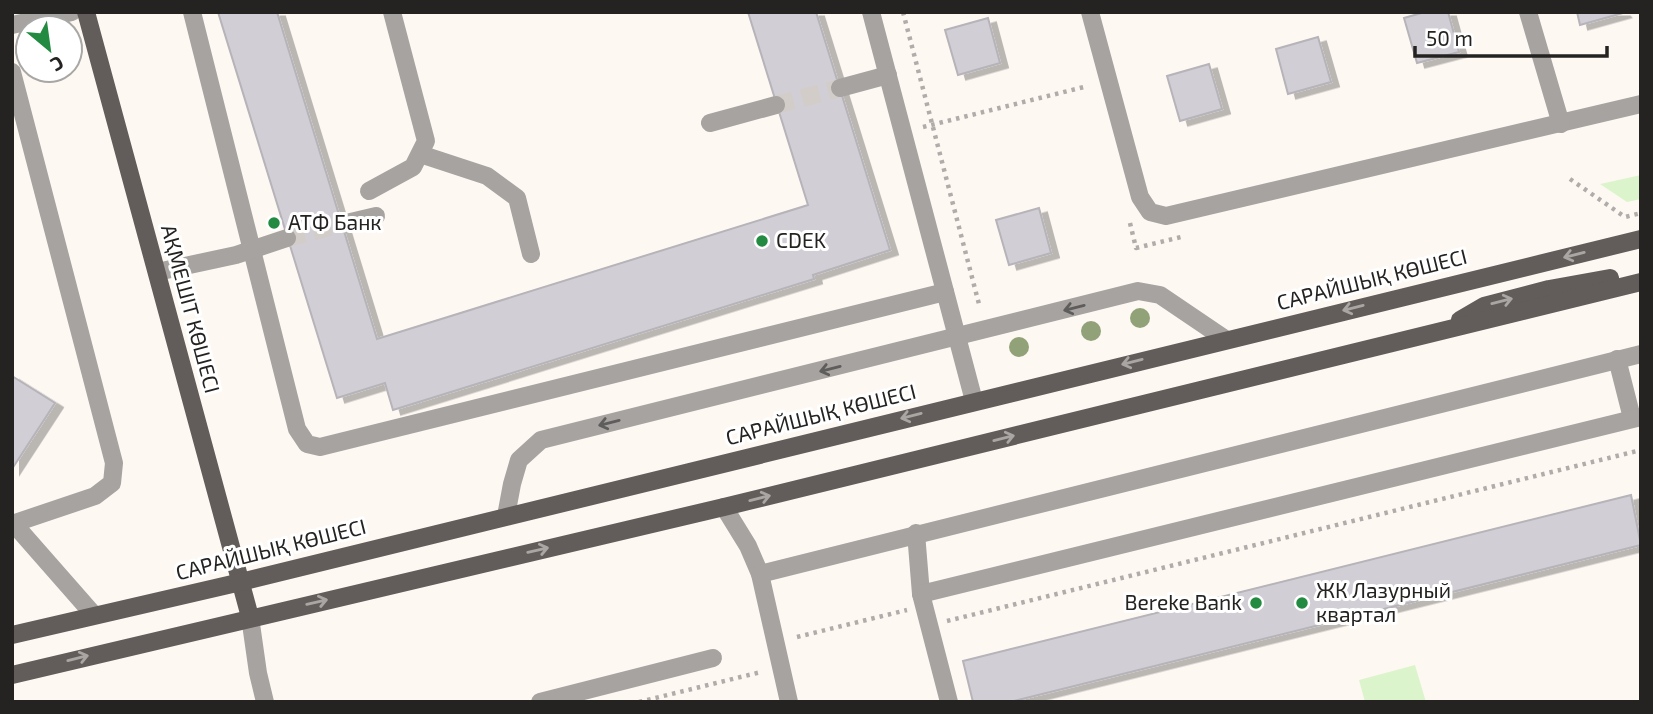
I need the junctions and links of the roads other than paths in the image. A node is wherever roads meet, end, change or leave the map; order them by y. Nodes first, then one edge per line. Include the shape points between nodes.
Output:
1 (72, 12) edge
2 (86, 12) edge
3 (192, 12) edge
4 (392, 12) edge
5 (871, 12) edge
6 (1090, 12) edge
7 (1528, 12) edge
8 (12, 25) edge
9 (12, 72) edge
10 (888, 75) junction
11 (840, 88) tunnel mouth
12 (1641, 104) edge
13 (776, 105) tunnel mouth
14 (710, 123) dead end
15 (1561, 124) junction
16 (420, 153) junction
17 (369, 191) dead end
18 (376, 216) dead end
19 (342, 224) tunnel mouth
20 (287, 238) tunnel mouth
21 (1641, 239) edge
22 (254, 250) junction
23 (531, 254) dead end
24 (157, 272) junction
25 (1641, 272) edge
26 (1641, 282) edge
27 (945, 292) junction
28 (1441, 330) junction
29 (958, 338) junction
30 (1225, 339) junction
31 (1641, 354) edge
32 (1616, 359) junction
33 (974, 401) junction
34 (1637, 417) edge
35 (724, 506) junction
36 (506, 516) junction
37 (13, 524) edge
38 (916, 533) junction
39 (760, 573) junction
40 (241, 582) junction
41 (923, 600) junction
42 (93, 614) junction
43 (250, 617) junction
44 (12, 635) edge
45 (713, 658) dead end
46 (15, 678) edge
47 (265, 702) edge
48 (540, 702) edge
49 (789, 702) edge
50 (949, 702) edge

1 - 8 street
2 - 24 main road, АҚМЕШІТ КӨШЕСІ
3 - 22 street
4 - 16 street via 426,141
5 - 10 street
6 - 15 street via 1140,197 1150,212 1166,216
7 - 15 street
9 - 37 street via 114,463 112,483 95,496
10 - 11 street
10 - 27 street
12 - 15 street
13 - 14 street
16 - 17 street via 413,167
16 - 23 street via 487,176 517,198
18 - 19 street
20 - 22 street
21 -> 30 main road, САРАЙШЫҚ КӨШЕСІ
22 - 24 street
22 - 27 street via 297,429 307,444 320,447
24 - 40 main road, АҚМЕШІТ КӨШЕСІ
28 -> 25 main road via 1484,306
26 - 28 main road
27 - 29 street
35 -> 28 main road
30 -> 29 street via 1160,295 1138,292
29 - 33 street
29 -> 36 street via 541,440 519,460
30 -> 33 main road, САРАЙШЫҚ КӨШЕСІ
31 - 32 street
32 - 34 street
32 - 38 street
33 -> 36 main road, САРАЙШЫҚ КӨШЕСІ
34 - 41 street
35 - 39 street
43 -> 35 main road
36 - 40 main road, САРАЙШЫҚ КӨШЕСІ
37 - 42 street
38 - 39 street
38 - 41 street
39 - 49 street
40 - 42 main road, САРАЙШЫҚ КӨШЕСІ
40 - 43 main road, АҚМЕШІТ КӨШЕСІ
41 - 50 street
42 - 44 main road, САРАЙШЫҚ КӨШЕСІ
46 -> 43 main road
43 - 47 street
45 - 48 street

